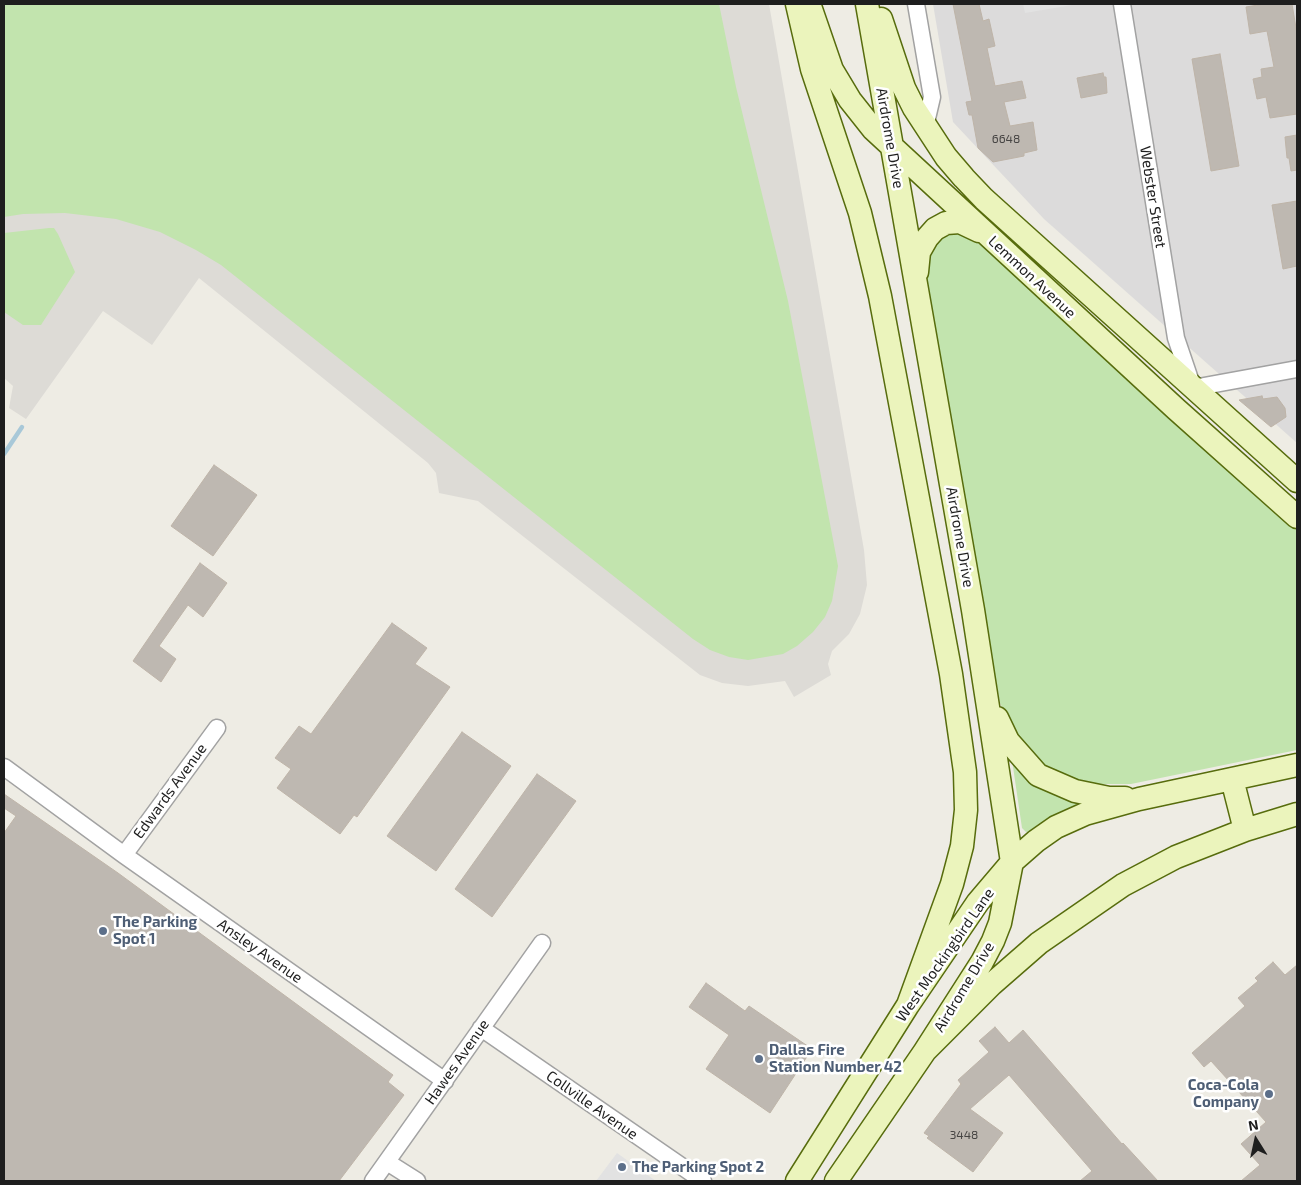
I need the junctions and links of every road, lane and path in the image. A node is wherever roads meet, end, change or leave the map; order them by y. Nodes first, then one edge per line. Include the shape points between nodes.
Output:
1 (797, 4) edge
2 (810, 4) edge
3 (867, 4) edge
4 (876, 4) edge
5 (916, 4) edge
6 (1122, 4) edge
7 (925, 127) junction
8 (892, 148) junction
9 (990, 239) junction
10 (915, 285) junction
11 (1297, 368) edge
12 (1194, 388) junction
13 (1176, 409) junction
14 (1297, 481) edge
15 (1297, 517) edge
16 (988, 699) junction
17 (218, 728) dead end
18 (1297, 765) edge
19 (4, 768) edge
20 (1232, 779) junction
21 (1139, 799) junction
22 (1297, 814) edge
23 (1245, 830) junction
24 (124, 855) junction
25 (1012, 862) junction
26 (542, 943) dead end
27 (908, 1005) junction
28 (481, 1028) junction
29 (925, 1051) junction
30 (445, 1081) junction
31 (856, 1088) junction
32 (885, 1110) junction
33 (387, 1162) junction
34 (373, 1181) edge
35 (417, 1181) edge
36 (703, 1181) edge
37 (797, 1181) edge
38 (836, 1181) edge

1 - 27 main road via 812,69 860,213 874,269 949,665 965,772 966,810 962,846 952,884
2 - 8 main road, Lemmon Avenue via 832,70 850,100
3 - 8 main road, Airdrome Drive
4 - 7 main road, Lemmon Avenue via 904,88
5 - 7 street via 932,97
6 - 12 street, Webster Street via 1176,338
7 - 12 main road, Lemmon Avenue via 946,157 984,199
8 - 9 main road, Lemmon Avenue
8 - 10 main road, Airdrome Drive
9 - 10 main road via 960,222 946,223 935,229 919,252
9 - 13 main road, Lemmon Avenue
10 - 16 main road, Airdrome Drive
11 - 12 street
12 - 13 main road
12 - 14 main road, Lemmon Avenue
13 - 15 main road, Lemmon Avenue
16 - 21 main road via 1008,741 1038,775 1075,791 1109,798
16 - 25 main road, Airdrome Drive
17 - 24 street, Edwards Avenue
18 - 20 main road, West Mockingbird Lane
19 - 24 street, Ansley Avenue
20 - 21 main road, West Mockingbird Lane
20 - 23 main road
21 - 25 main road, West Mockingbird Lane via 1085,814 1056,827
22 - 23 main road
23 - 29 main road via 1176,857 1123,886 1039,942
24 - 30 street, Ansley Avenue
25 - 27 main road, West Mockingbird Lane via 978,902
25 - 29 main road, Airdrome Drive via 1000,923 993,941
26 - 28 street, Hawes Avenue
27 - 31 main road, West Mockingbird Lane
28 - 30 street, Hawes Avenue
28 - 36 street, Collville Avenue
29 - 32 main road
30 - 33 street, Hawes Avenue
31 - 32 main road
31 - 37 main road, West Mockingbird Lane
32 - 38 main road
33 - 34 street, Hawes Avenue
33 - 35 street

